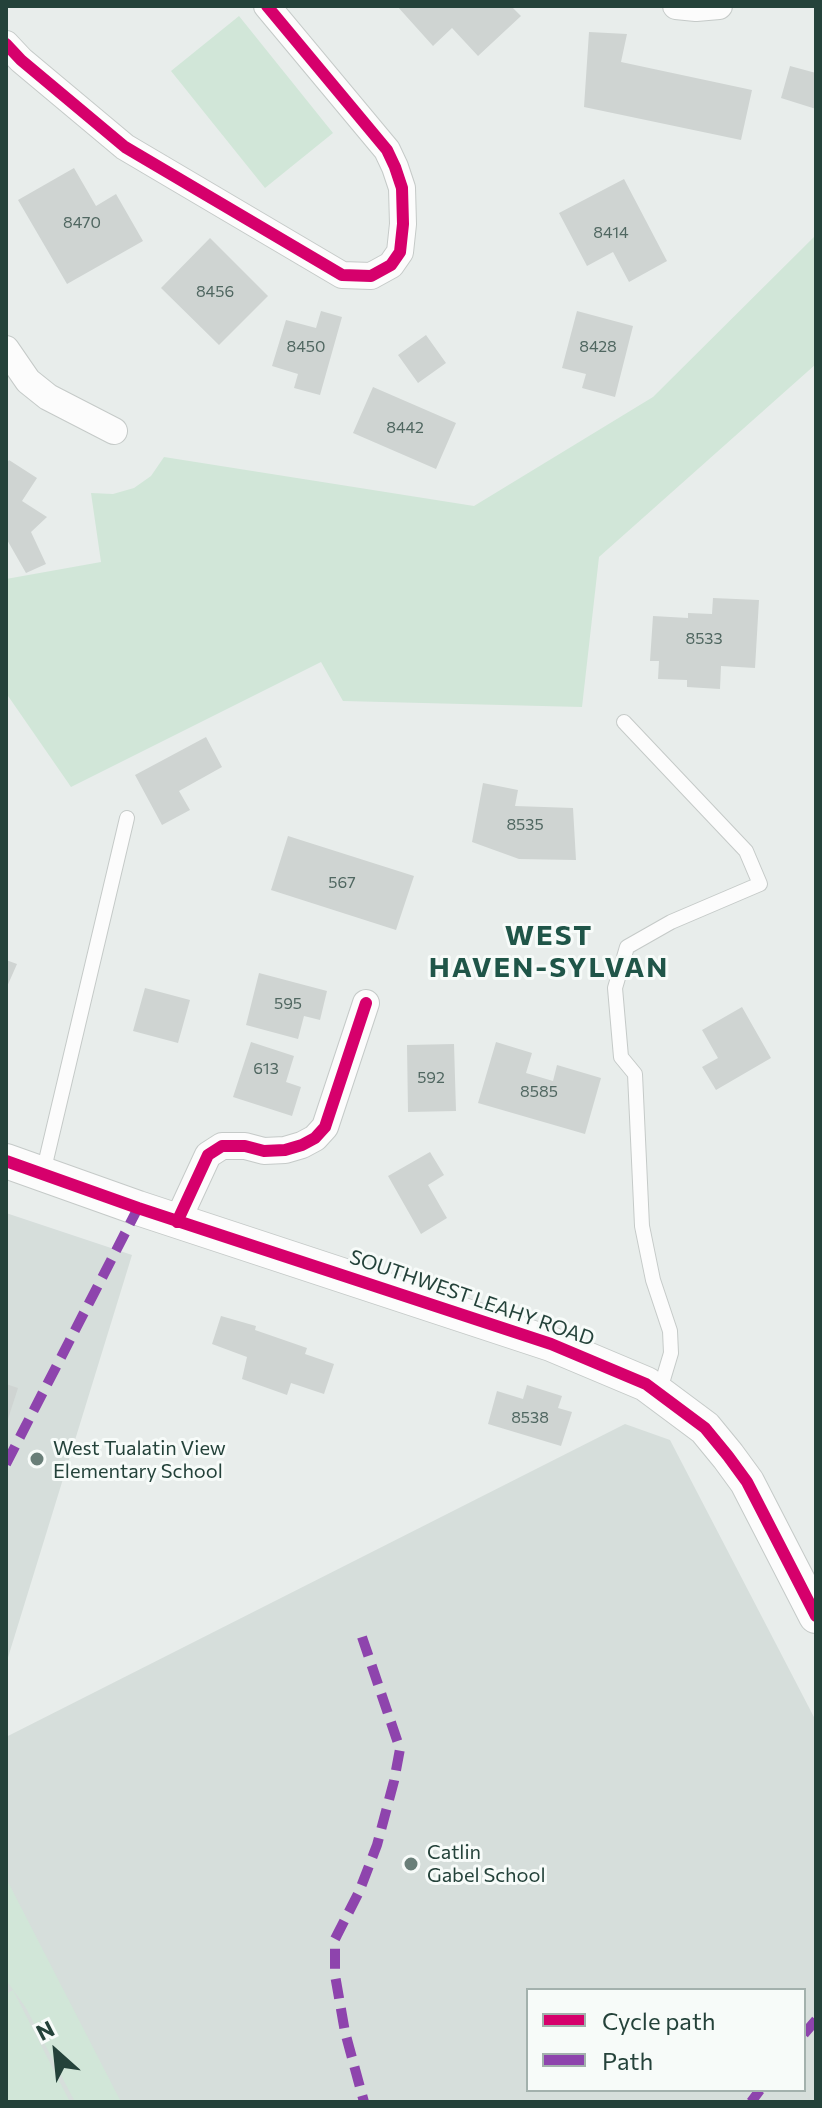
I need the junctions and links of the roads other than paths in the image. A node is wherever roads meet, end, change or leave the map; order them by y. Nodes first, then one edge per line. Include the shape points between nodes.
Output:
1 (267, 6) edge
2 (676, 6) edge
3 (719, 6) edge
4 (6, 44) edge
5 (6, 349) edge
6 (114, 431) dead end
7 (624, 722) dead end
8 (127, 818) dead end
9 (366, 1003) dead end
10 (6, 1161) edge
11 (43, 1173) junction
12 (177, 1222) junction
13 (659, 1393) junction
14 (816, 1616) edge

1 - 4 street via 387,150 395,167 402,188 400,252 391,265 371,276 342,275 125,147
2 - 3 street
5 - 6 street via 28,381 48,397
7 - 13 lane via 746,851 760,884 627,947 615,988 621,1057 635,1074 642,1226 670,1331 671,1353
8 - 11 lane
9 - 12 street via 325,1127 315,1138 285,1150 222,1146 208,1155
10 - 11 street, SOUTHWEST LEAHY ROAD
11 - 12 street, SOUTHWEST LEAHY ROAD
12 - 13 street, SOUTHWEST LEAHY ROAD via 551,1344
13 - 14 street, SOUTHWEST LEAHY ROAD via 705,1428 747,1482

